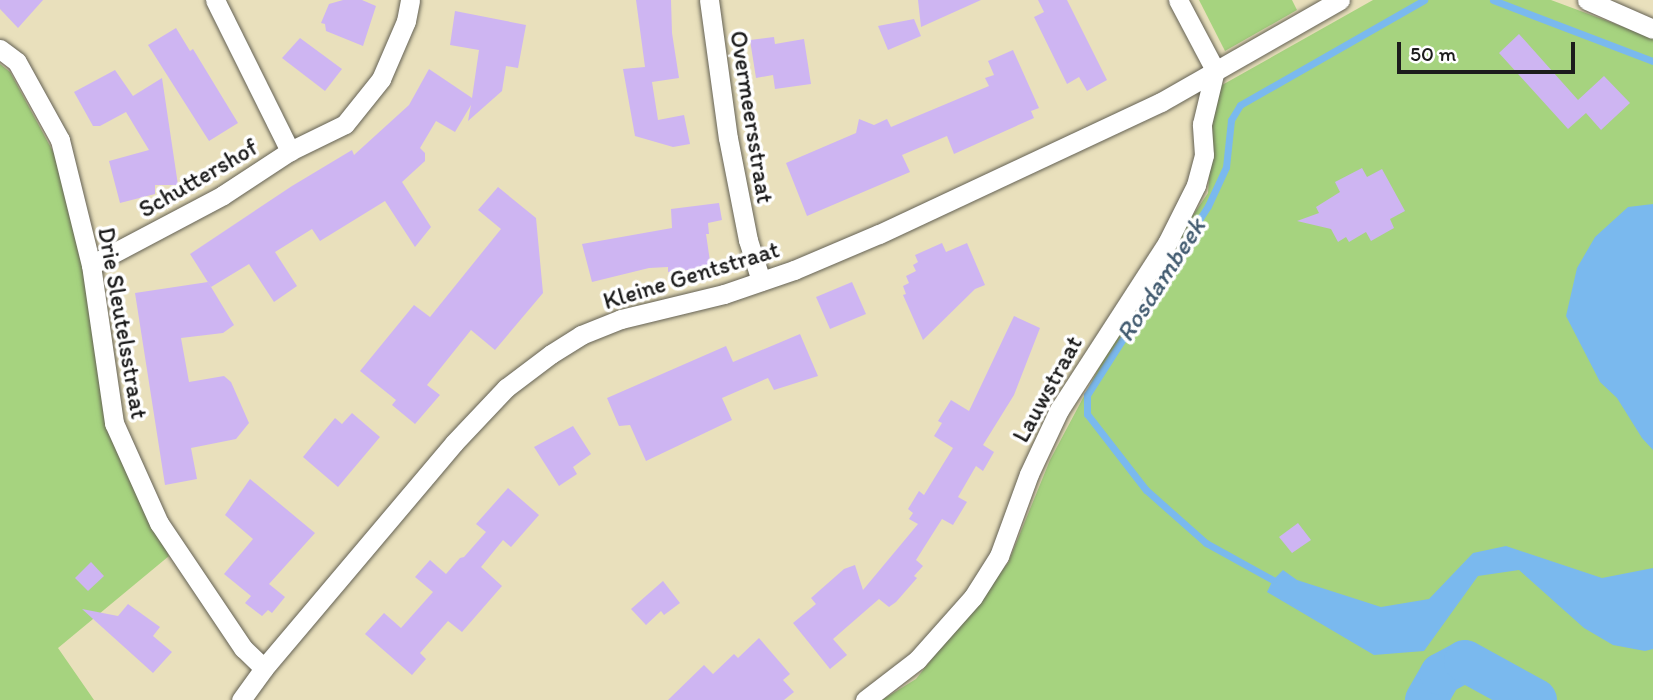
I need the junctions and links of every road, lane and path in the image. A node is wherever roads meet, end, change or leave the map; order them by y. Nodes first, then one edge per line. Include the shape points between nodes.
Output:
1 (215, 0) edge
2 (410, 0) edge
3 (709, 0) edge
4 (1178, 0) edge
5 (1587, 0) edge
6 (1333, 2) edge
7 (1653, 29) edge
8 (0, 49) edge
9 (1215, 70) junction
10 (290, 150) junction
11 (91, 265) junction
12 (761, 281) junction
13 (264, 668) junction
14 (241, 700) edge
15 (865, 700) edge

1 - 10 street, Schuttershof
2 - 10 street, Schuttershof via 381,79 345,124
3 - 12 street, Overmeersstraat via 728,138
4 - 9 street
5 - 7 street
6 - 9 street, Kleine Gentstraat
8 - 11 street, Drie Sleutelsstraat via 17,62 60,140
9 - 12 street, Kleine Gentstraat via 1161,102 1011,173 879,234
9 - 15 street, Lauwstraat via 1202,124 1204,155 1196,186 1167,243 1059,410 999,556 973,597 917,660
10 - 11 street, Schuttershof via 223,195
11 - 13 street, Drie Sleutelsstraat via 114,423 159,523 243,648
12 - 13 street, Kleine Gentstraat via 646,311 581,335 506,388
13 - 14 street, Kleine Gentstraat

